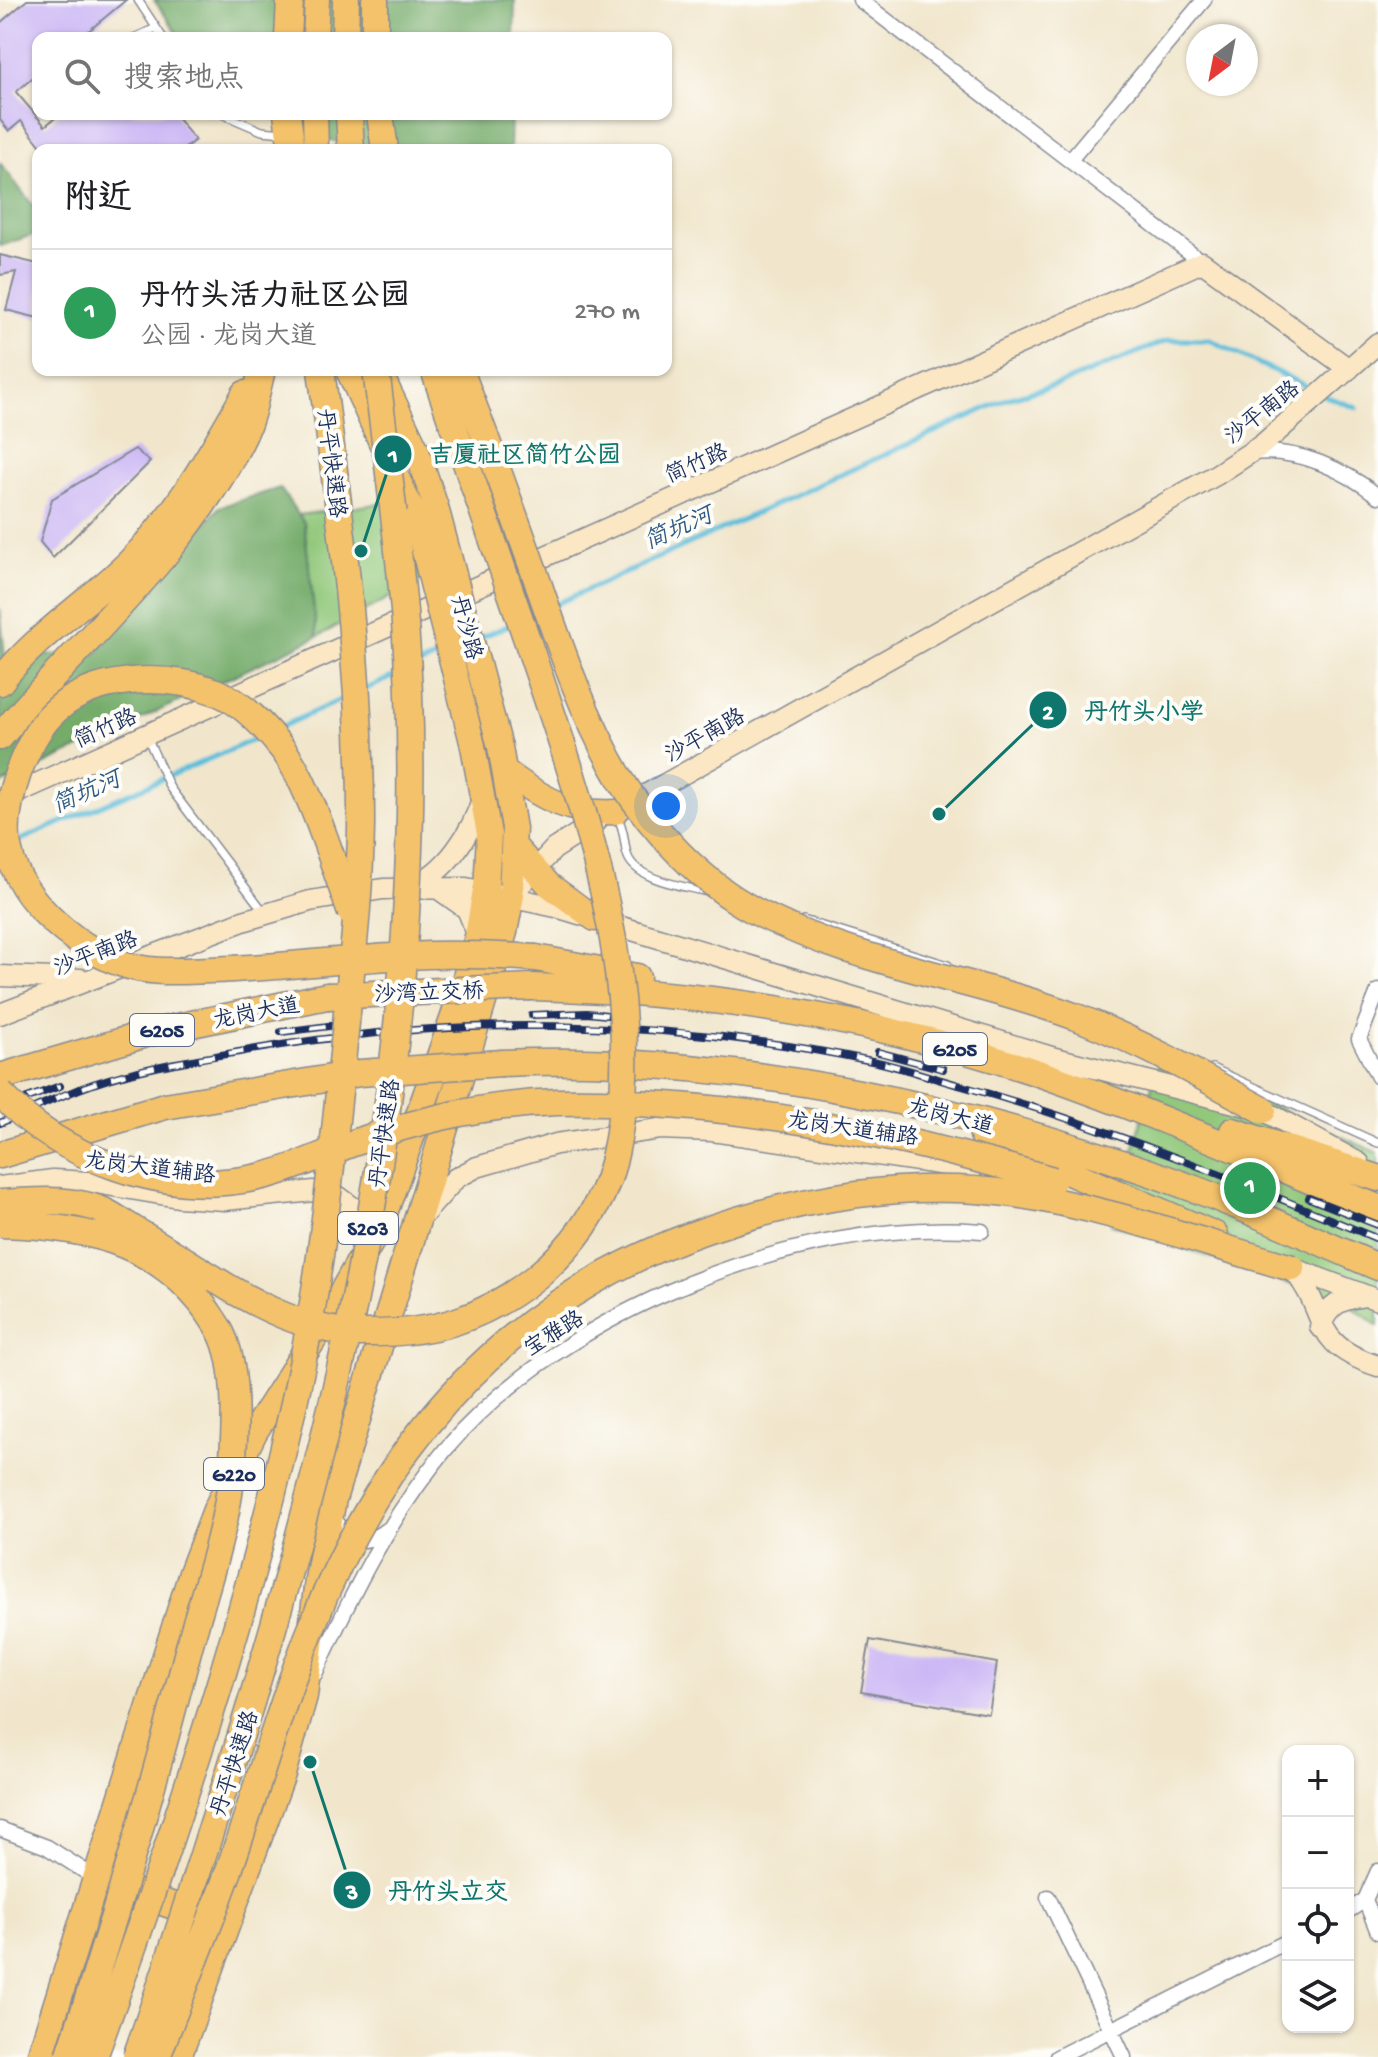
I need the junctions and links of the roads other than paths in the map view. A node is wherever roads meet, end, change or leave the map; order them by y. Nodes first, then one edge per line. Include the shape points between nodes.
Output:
1 (138, 0) edge
2 (290, 0) edge
3 (317, 0) edge
4 (347, 0) edge
5 (375, 0) edge
6 (860, 0) edge
7 (1204, 0) edge
8 (156, 28) junction
9 (147, 32) edge
10 (159, 32) edge
11 (288, 32) edge
12 (315, 32) edge
13 (345, 32) edge
14 (375, 32) edge
15 (236, 120) edge
16 (315, 120) edge
17 (346, 120) edge
18 (347, 120) edge
19 (381, 120) edge
20 (287, 132) edge
21 (316, 144) edge
22 (344, 144) edge
23 (350, 144) edge
24 (384, 144) edge
25 (1070, 160) junction
26 (1202, 262) junction
27 (1378, 343) edge
28 (1349, 369) junction
29 (256, 376) edge
30 (258, 376) edge
31 (322, 376) edge
32 (351, 376) edge
33 (378, 376) edge
34 (380, 376) edge
35 (436, 376) edge
36 (462, 376) edge
37 (1250, 453) junction
38 (1378, 496) edge
39 (426, 513) junction
40 (0, 682) edge
41 (0, 737) edge
42 (149, 740) junction
43 (503, 759) junction
44 (484, 792) junction
45 (0, 800) edge
46 (615, 812) junction
47 (515, 847) junction
48 (533, 869) junction
49 (436, 887) junction
50 (408, 888) junction
51 (489, 910) junction
52 (266, 914) junction
53 (785, 914) dead end
54 (799, 918) dead end
55 (595, 919) junction
56 (355, 924) junction
57 (671, 941) junction
58 (951, 966) dead end
59 (0, 976) edge
60 (981, 976) dead end
61 (89, 980) junction
62 (1378, 991) edge
63 (327, 996) joint
64 (701, 997) junction
65 (0, 1014) edge
66 (1194, 1060) dead end
67 (1208, 1066) dead end
68 (0, 1077) edge
69 (1378, 1077) edge
70 (0, 1093) edge
71 (1263, 1100) junction
72 (909, 1104) junction
73 (1129, 1106) junction
74 (1378, 1143) edge
75 (0, 1155) edge
76 (1369, 1174) edge
77 (1053, 1180) junction
78 (0, 1187) edge
79 (0, 1203) edge
80 (1368, 1204) edge
81 (421, 1218) junction
82 (0, 1224) edge
83 (379, 1227) junction
84 (982, 1231) dead end
85 (1378, 1267) edge
86 (1292, 1268) junction
87 (1373, 1298) edge
88 (1320, 1327) junction
89 (1378, 1366) edge
90 (331, 1512) junction
91 (390, 1528) junction
92 (304, 1696) junction
93 (0, 1829) edge
94 (1378, 1871) edge
95 (97, 1879) junction
96 (1048, 1897) dead end
97 (1365, 1900) junction
98 (1354, 1907) edge
99 (226, 1925) junction
100 (1378, 1932) edge
101 (1282, 1944) edge
102 (1111, 2029) junction
103 (40, 2057) edge
104 (69, 2057) edge
105 (94, 2057) edge
106 (136, 2057) edge
107 (157, 2057) edge
108 (178, 2057) edge
109 (1057, 2057) edge
110 (1124, 2057) edge

1 - 8 lane
2 - 11 highway
3 - 12 main road
4 - 13 highway
5 - 14 highway
6 - 25 street
7 - 25 street
8 - 9 lane
8 - 10 lane
15 - 20 lane via 262,131
16 - 21 main road
17 - 22 main road
18 - 23 highway
19 - 24 highway
25 - 26 street
26 - 28 main road
26 - 42 main road, 简竹路
27 - 28 main road, 沙平南路
28 - 37 main road, 沙平南路
29 - 40 highway via 208,458 133,559 53,625
30 - 41 highway via 243,437 183,535
31 - 56 highway, 丹平快速路 / S203, bridge via 353,617 361,828
32 - 39 main road, 丹沙路
33 - 106 highway, 丹平快速路 / S203, bridge via 404,614 410,767 406,913 375,1194 348,1335 275,1630
34 - 39 main road, 丹沙路 via 416,448
35 - 79 highway, bridge via 559,734 606,910 620,999 624,1077 612,1167 597,1205 568,1248 506,1301 461,1322 409,1333 358,1333 306,1325 252,1301 94,1207 39,1200
36 - 71 highway, bridge via 591,723 622,781 656,828 701,872 752,909 837,945 986,986 1081,1019
37 - 38 street via 1271,451 1314,461
37 - 46 main road, 沙平南路
39 - 43 main road, 丹沙路, bridge
39 - 44 main road, 丹沙路, bridge
42 - 45 main road, 简竹路
42 - 52 lane via 170,788
43 - 46 main road via 547,800 571,810
43 - 47 main road, 丹沙路
44 - 50 main road via 453,854 431,876
44 - 51 main road, 丹沙路
46 - 48 main road, 沙平南路 via 567,839
46 - 53 lane via 634,866 671,882
46 - 57 main road via 599,850 603,885 624,914
47 - 48 main road
47 - 51 main road, 丹沙路
48 - 51 main road, 沙平南路
48 - 55 main road
49 - 50 main road, 沙平南路
49 - 51 main road, 沙平南路
49 - 51 main road via 467,909
50 - 52 main road, 沙平南路 via 348,893
51 - 55 main road
51 - 81 highway via 504,932
51 - 83 highway, G220
52 - 61 main road, 沙平南路
54 - 58 lane
55 - 57 main road
56 - 64 highway, bridge via 283,748 217,692 134,678 90,691 51,714 26,753 11,795 7,839 20,876 47,917 78,943 121,964 163,971 285,968 409,956 536,958 638,977
56 - 105 highway, 丹平快速路 / S203, bridge via 328,1207 297,1390 239,1617
57 - 71 main road via 1055,1058
59 - 61 main road
60 - 66 lane via 1054,1000
61 - 65 main road, 沙平南路
62 - 69 street via 1359,1039
63 - 64 highway, 沙湾立交桥 / G205, bridge via 531,987
63 - 68 highway, 龙岗大道 / G205 via 153,1032
64 - 73 highway, G205 via 903,1034
67 - 71 lane
70 - 77 highway, bridge via 54,1140 142,1174 184,1182 256,1178 424,1122 562,1102 752,1114 875,1133
71 - 74 lane
71 - 76 main road
72 - 75 highway, 龙岗大道, bridge via 765,1078 645,1064 502,1063 376,1071 165,1106
72 - 85 highway, 龙岗大道 via 1019,1131 1199,1191
72 - 86 highway
73 - 76 highway via 1191,1118
73 - 80 highway, G205
77 - 81 main road, 龙岗大道辅路 via 712,1131 660,1129 556,1144 477,1167 456,1178
77 - 86 main road, 龙岗大道辅路
78 - 83 main road, 龙岗大道辅路 via 53,1180 89,1182 225,1200 314,1191 339,1197
81 - 90 highway via 365,1387
82 - 104 highway, bridge via 55,1225 106,1235 175,1274 219,1328 235,1391 230,1490 144,1820
83 - 95 highway, G220 via 254,1432 216,1510
84 - 91 street, 宝雅路 via 865,1233 741,1265 647,1303 571,1344 508,1387 446,1449
86 - 87 main road, 龙岗大道辅路
86 - 88 main road via 1304,1283
86 - 107 highway, bridge via 1056,1202 969,1191 898,1191 761,1212 663,1245 579,1290 485,1360 443,1401 387,1473 314,1620 227,1875
87 - 88 main road via 1343,1299 1326,1311
88 - 89 main road via 1335,1348
90 - 91 street via 344,1534 358,1542 366,1543
90 - 92 highway
91 - 92 street, 宝雅路 via 359,1578
92 - 99 highway via 282,1774
93 - 95 street via 47,1847
94 - 97 street
95 - 99 highway
95 - 103 highway, G220
96 - 102 street
97 - 98 street
97 - 100 street
99 - 108 highway
101 - 102 street
102 - 109 street
102 - 110 street

